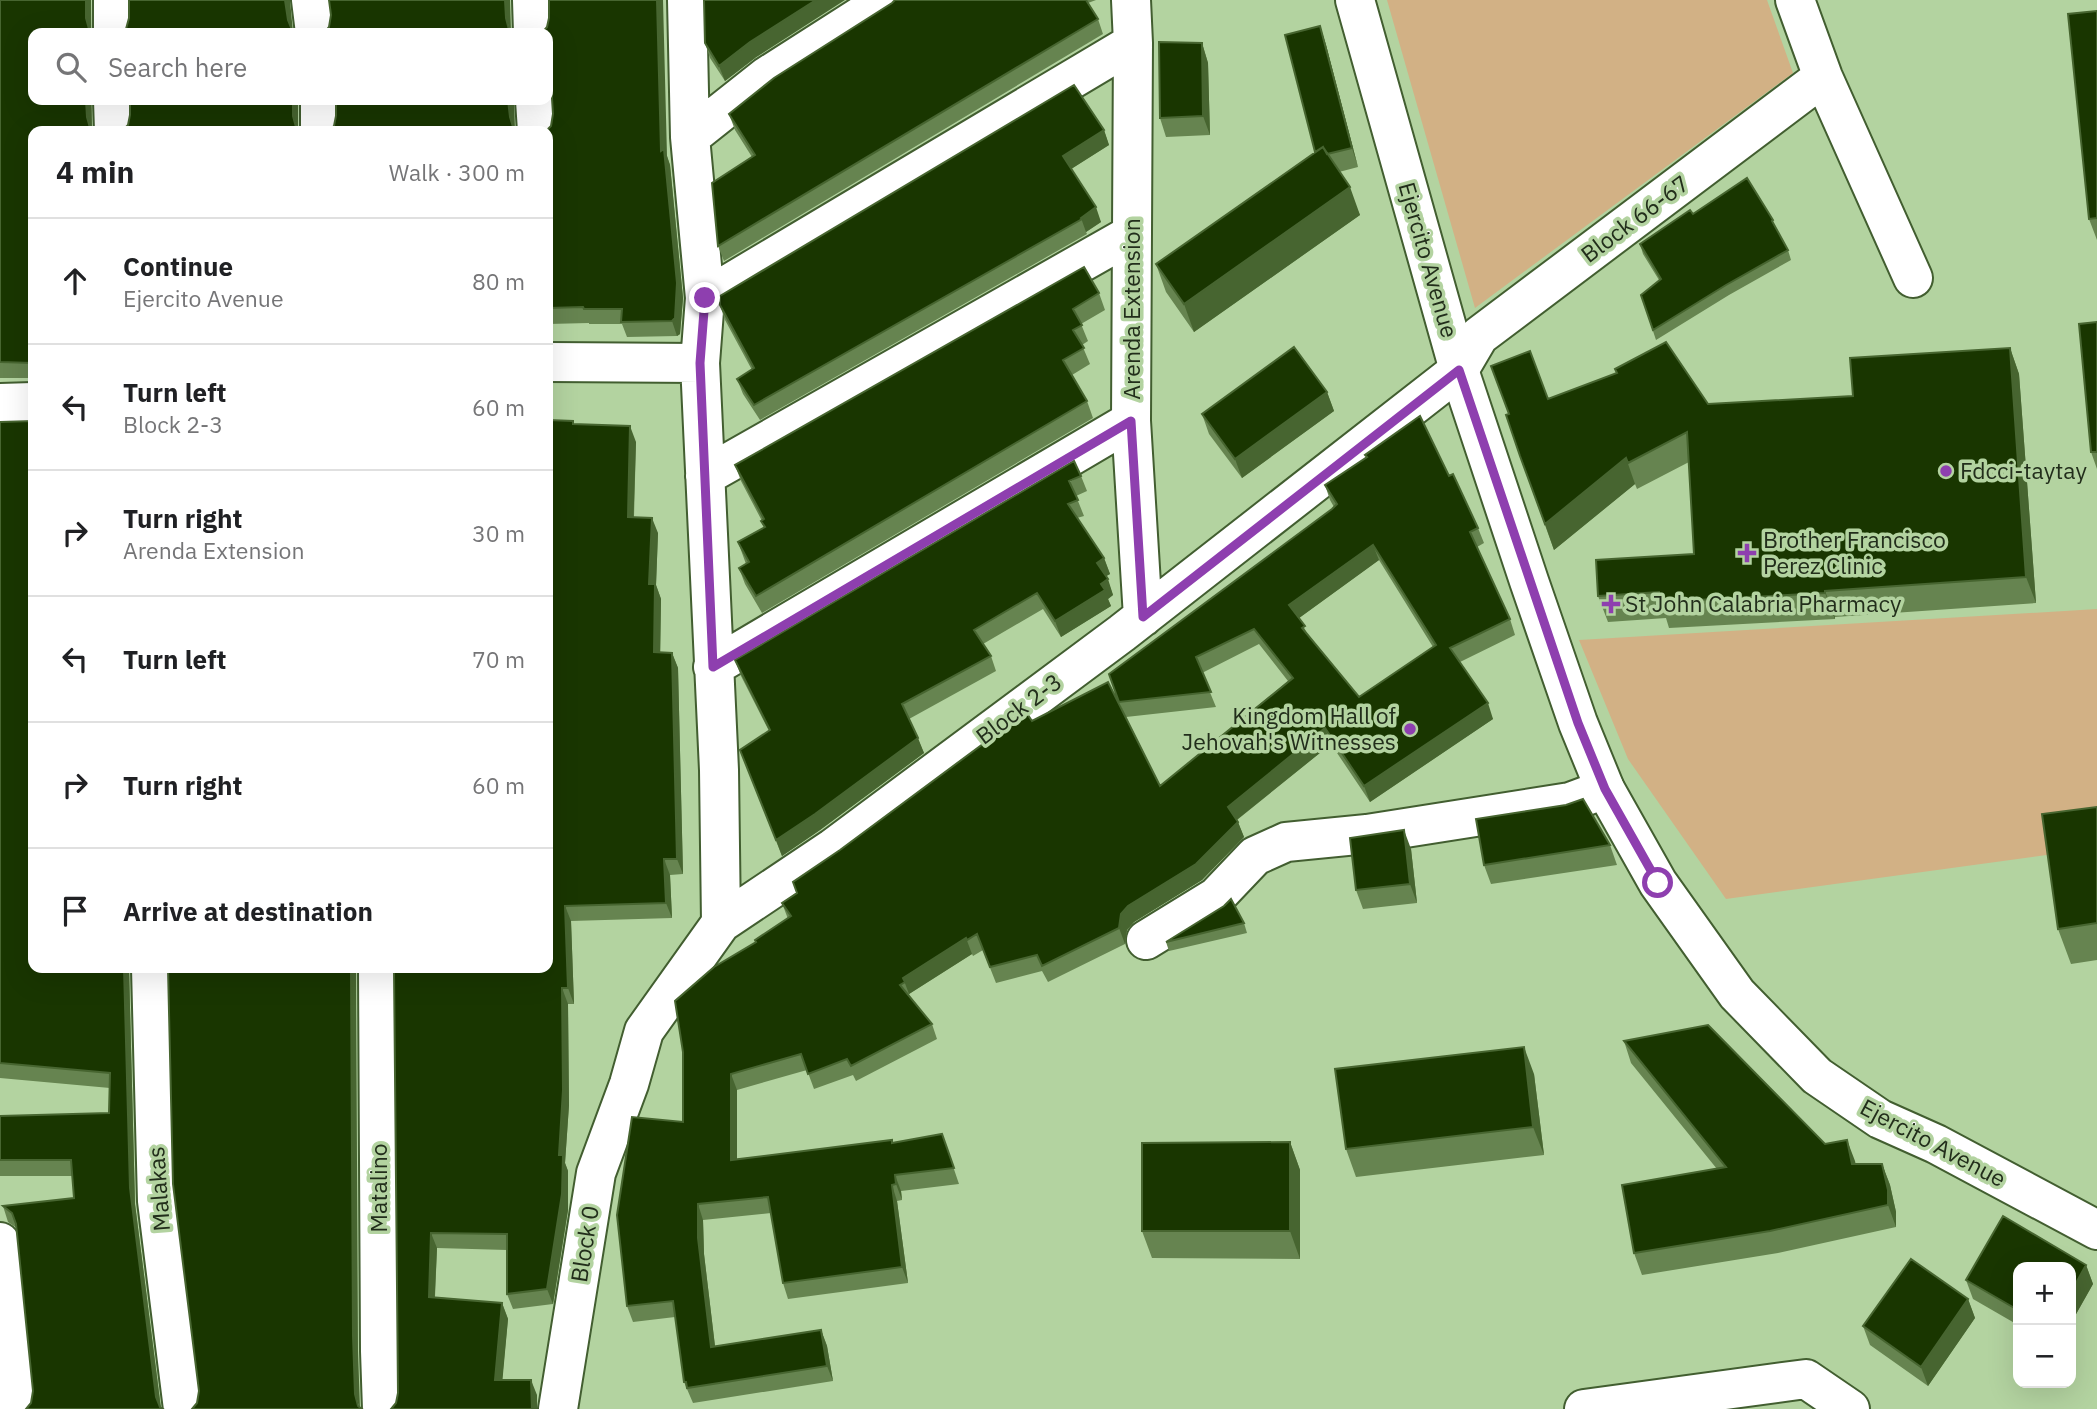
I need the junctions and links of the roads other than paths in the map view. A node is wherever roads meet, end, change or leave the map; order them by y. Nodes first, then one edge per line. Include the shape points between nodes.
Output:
1 (113, 0) edge
2 (311, 0) edge
3 (532, 0) edge
4 (687, 0) edge
5 (886, 0) edge
6 (1131, 0) edge
7 (1355, 0) edge
8 (1795, 0) edge
9 (113, 28) edge
10 (314, 28) edge
11 (533, 28) edge
12 (1133, 43) junction
13 (1823, 77) junction
14 (113, 105) edge
15 (320, 105) edge
16 (536, 105) edge
17 (114, 126) edge
18 (320, 126) edge
19 (537, 126) edge
20 (690, 137) junction
21 (1132, 234) junction
22 (1913, 278) dead end
23 (705, 298) junction
24 (553, 362) edge
25 (700, 363) junction
26 (1459, 370) junction
27 (28, 402) edge
28 (0, 403) edge
29 (1131, 421) junction
30 (705, 476) junction
31 (1143, 617) junction
32 (713, 667) junction
33 (1605, 789) junction
34 (721, 923) junction
35 (1146, 940) dead end
36 (151, 973) edge
37 (378, 973) edge
38 (629, 1084) joint
39 (2097, 1230) edge
40 (0, 1242) edge
41 (17, 1409) edge
42 (183, 1409) edge
43 (382, 1409) edge
44 (558, 1409) edge
45 (1584, 1409) edge
46 (1850, 1409) edge

1 - 9 street
2 - 10 street
3 - 11 street
4 - 20 street
5 - 20 street via 767,76
6 - 12 street, Arenda Extension
7 - 26 street, Ejercito Avenue
8 - 13 street
12 - 21 street, Arenda Extension
12 - 23 street
13 - 22 street
13 - 26 street, Block 66-67 via 1479,336
14 - 17 street
15 - 18 street
16 - 19 street
20 - 23 street
21 - 29 street, Arenda Extension
21 - 30 street
23 - 25 street
24 - 25 street
25 - 30 street
26 - 31 street, Block 2-3
26 - 33 street, Ejercito Avenue via 1578,723
27 - 28 street
29 - 31 street, Arenda Extension
29 - 32 street
30 - 32 street
31 - 34 street, Block 2-3 via 833,848
32 - 34 street
33 - 35 street via 1570,802 1286,842 1255,856 1216,897
33 - 39 street, Ejercito Avenue via 1658,883 1737,994 1817,1076 1880,1119
34 - 38 street, Block 2-3 via 644,1031
36 - 42 street, Malakas via 157,1201
37 - 43 street, Matalino
38 - 44 street, Block 0 via 596,1173
40 - 41 street
45 - 46 street via 1806,1379

